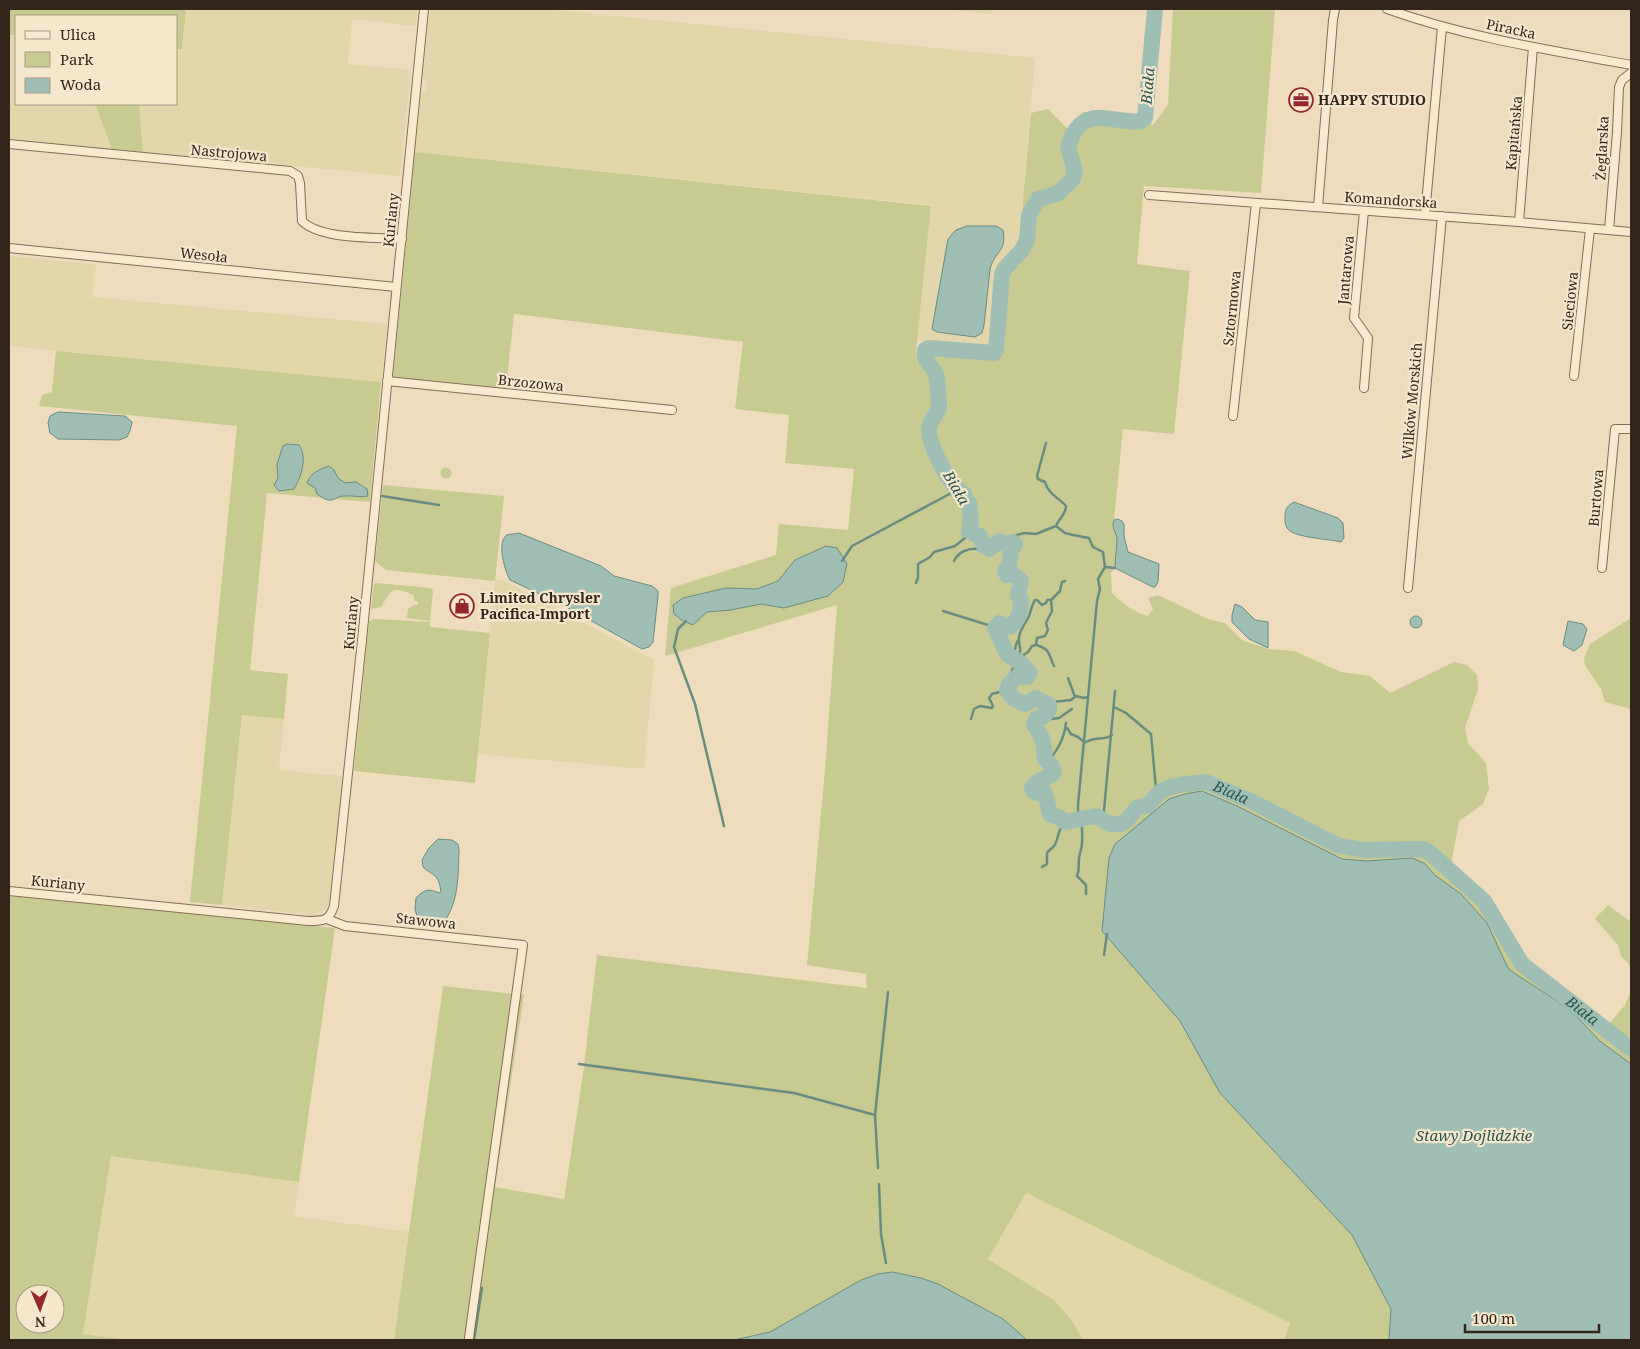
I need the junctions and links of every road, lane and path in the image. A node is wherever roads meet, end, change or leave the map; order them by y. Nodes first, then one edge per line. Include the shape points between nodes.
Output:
1 (424, 9) edge
2 (1335, 9) edge
3 (1386, 9) edge
4 (1442, 27) junction
5 (1533, 47) junction
6 (1631, 65) edge
7 (1631, 73) edge
8 (9, 144) edge
9 (1150, 195) dead end
10 (1256, 203) junction
11 (1318, 207) junction
12 (1364, 211) junction
13 (1425, 215) junction
14 (1442, 216) junction
15 (1519, 222) junction
16 (1590, 229) junction
17 (1609, 230) junction
18 (1631, 232) edge
19 (402, 239) junction
20 (9, 248) edge
21 (396, 287) junction
22 (1574, 376) dead end
23 (387, 381) junction
24 (1364, 388) dead end
25 (672, 410) dead end
26 (1233, 416) dead end
27 (1631, 429) edge
28 (1602, 568) dead end
29 (1408, 588) dead end
30 (9, 891) edge
31 (327, 919) junction
32 (469, 1338) dead end

1 - 19 street, Kuriany
2 - 11 street
3 - 4 street, Piracka
4 - 5 street, Piracka
4 - 13 street
5 - 6 street, Piracka
5 - 15 street, Kapitańska
7 - 17 street, Żeglarska via 1619,87
8 - 19 street, Nastrojowa via 290,171 298,176 302,221 307,226 326,234
9 - 10 street, Komandorska
10 - 11 street, Komandorska
10 - 26 street, Sztormowa
11 - 12 street, Komandorska
12 - 13 street, Komandorska
12 - 24 street, Jantarowa via 1354,318 1368,338
13 - 14 street, Komandorska
14 - 15 street, Komandorska
14 - 29 street, Wilków Morskich
15 - 16 street, Komandorska
16 - 17 street, Komandorska
16 - 22 street, Sieciowa
17 - 18 street, Komandorska
19 - 21 street, Kuriany
20 - 21 street, Wesoła
21 - 23 street, Kuriany
23 - 25 street, Brzozowa
23 - 31 street, Kuriany via 334,906
27 - 28 street, Burtowa via 1615,429
30 - 31 street, Kuriany via 308,921
31 - 32 street, Stawowa via 345,926 524,945

